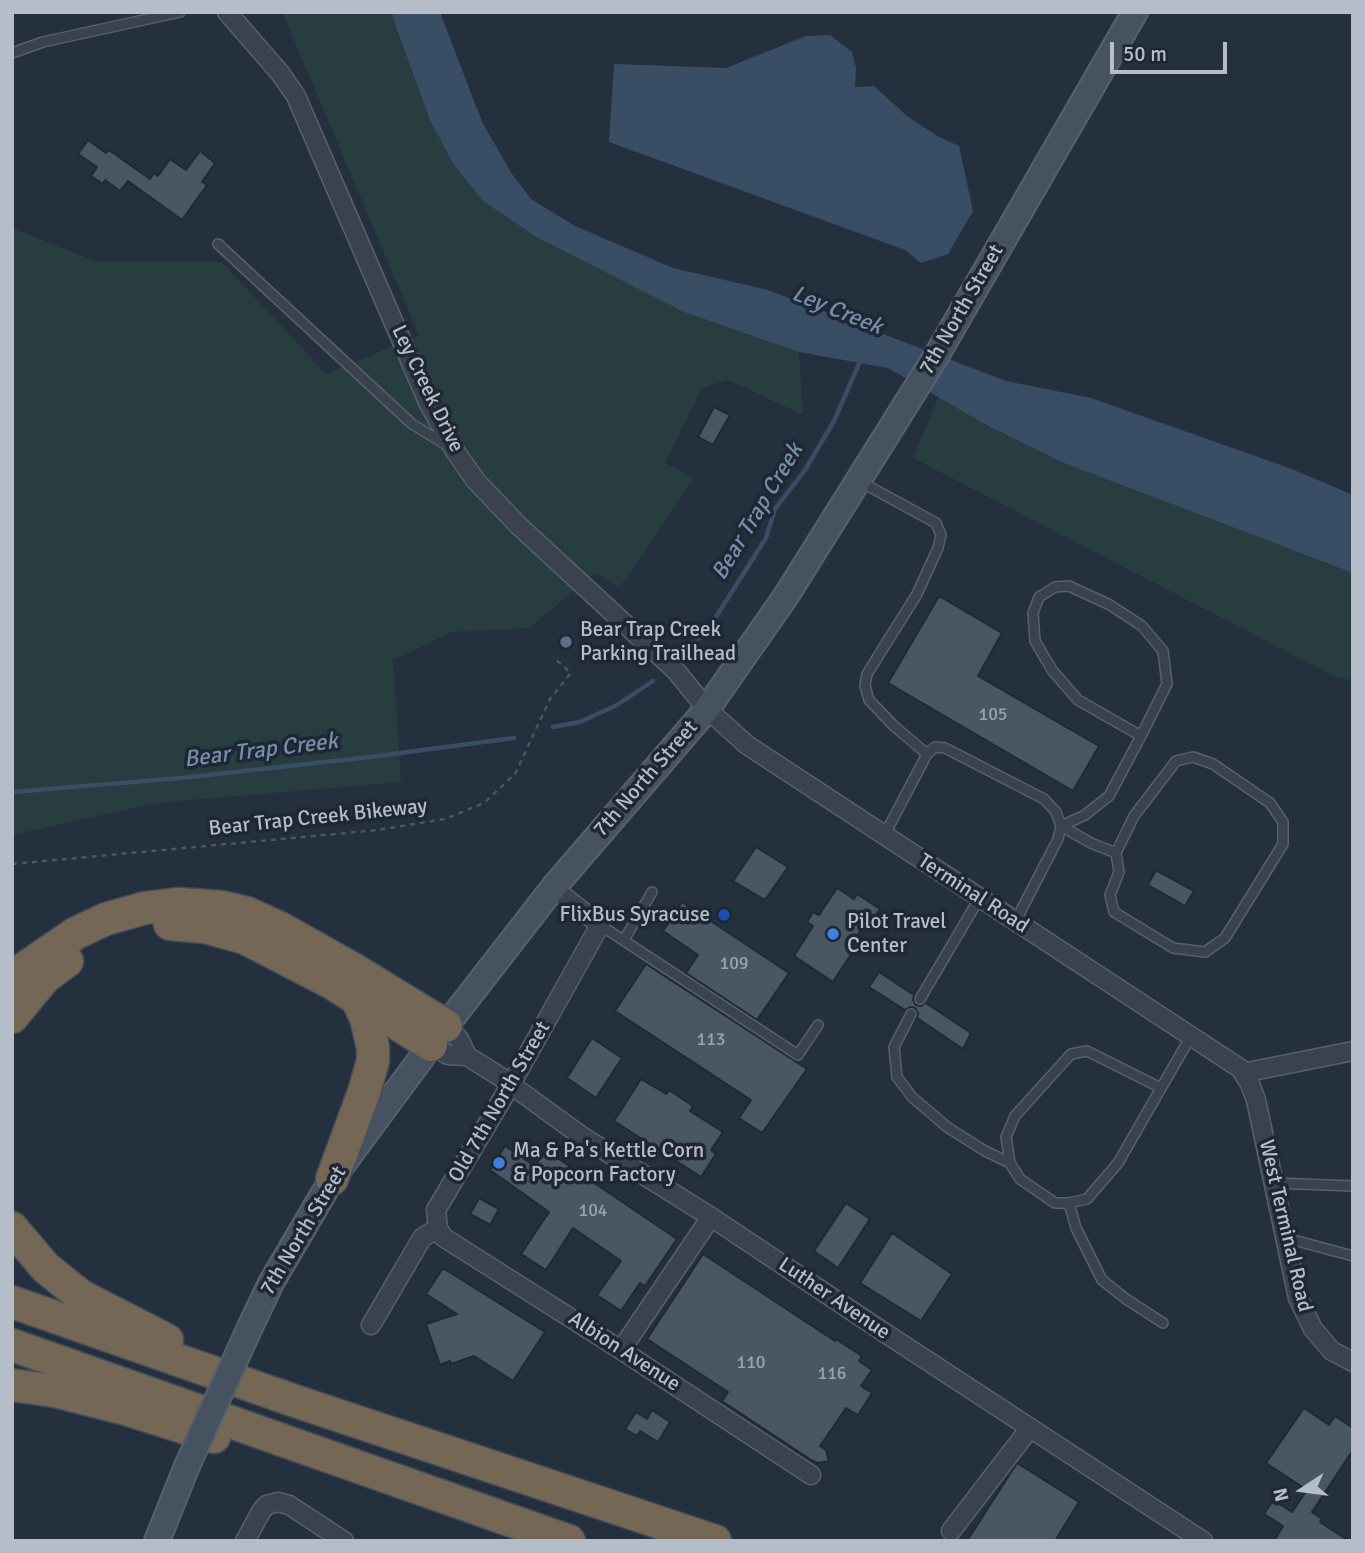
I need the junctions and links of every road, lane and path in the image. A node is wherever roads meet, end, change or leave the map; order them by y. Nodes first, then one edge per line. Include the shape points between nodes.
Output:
1 (180, 12) edge
2 (227, 12) edge
3 (1135, 12) edge
4 (12, 53) edge
5 (218, 244) dead end
6 (455, 451) junction
7 (858, 480) junction
8 (553, 657) dead end
9 (707, 709) junction
10 (1141, 736) junction
11 (927, 754) junction
12 (1061, 826) junction
13 (884, 836) junction
14 (1116, 853) junction
15 (12, 864) edge
16 (553, 888) junction
17 (652, 892) dead end
18 (979, 899) junction
19 (1015, 922) junction
20 (600, 925) junction
21 (624, 940) junction
22 (12, 977) edge
23 (357, 999) junction
24 (920, 999) dead end
25 (911, 1014) dead end
26 (12, 1017) edge
27 (818, 1025) dead end
28 (438, 1036) junction
29 (1191, 1036) junction
30 (1353, 1051) edge
31 (1243, 1073) junction
32 (510, 1086) junction
33 (1161, 1088) junction
34 (1010, 1163) junction
35 (332, 1180) junction
36 (1274, 1183) junction
37 (1353, 1186) edge
38 (1069, 1203) junction
39 (711, 1217) junction
40 (12, 1228) edge
41 (438, 1228) junction
42 (1286, 1238) junction
43 (1353, 1255) edge
44 (12, 1302) edge
45 (1163, 1323) dead end
46 (371, 1325) dead end
47 (12, 1345) edge
48 (621, 1350) junction
49 (1353, 1362) edge
50 (12, 1385) edge
51 (298, 1402) junction
52 (1030, 1428) junction
53 (811, 1475) dead end
54 (951, 1531) dead end
55 (157, 1541) edge
56 (245, 1541) edge
57 (344, 1541) edge
58 (568, 1541) edge
59 (715, 1541) edge
60 (1203, 1541) edge

1 - 4 lane
2 - 6 street, Ley Creek Drive via 296,96 428,402
3 - 7 street, 7th North Street via 938,353
5 - 6 lane via 412,424
6 - 9 street, Ley Creek Drive via 519,526 676,671
7 - 9 street, 7th North Street via 786,596
7 - 11 lane via 936,523 941,535 917,594 867,674 865,687 869,700
8 - 15 path, Bear Trap Creek Bikeway via 571,673 550,699 515,774 484,803 445,819 378,830
9 - 13 street, Terminal Road via 747,745
9 - 16 street, 7th North Street
10 - 10 lane via 1167,684 1163,652 1142,626 1069,586 1055,587 1039,597 1033,613 1035,641 1052,670 1079,700
10 - 12 lane via 1110,796
11 - 12 lane via 935,747 945,748 1044,799
11 - 13 lane
12 - 14 lane
12 - 19 lane
13 - 18 street, Terminal Road
14 - 14 lane via 1119,872 1110,895 1114,912 1173,948 1205,952 1225,938 1283,844 1283,822 1258,795 1213,764 1193,757 1176,761 1134,816
16 - 20 street
16 - 28 street, 7th North Street
17 - 21 lane
18 - 19 street, Terminal Road
18 - 24 lane
19 - 29 street, Terminal Road
20 - 21 lane
20 - 32 street, Old 7th North Street
21 - 27 lane via 799,1055
22 - 28 highway via 76,933 106,919 167,905 222,907 280,928 344,963
23 - 26 highway via 245,938 205,926 173,924 137,928 86,947 45,977
23 - 28 highway
23 - 35 highway via 366,1018 373,1061
25 - 34 lane via 894,1047 897,1077 912,1097 947,1127
28 - 32 street, Luther Avenue via 459,1039 467,1056
28 - 35 street, 7th North Street
29 - 31 street, Terminal Road
29 - 33 lane
30 - 31 street
31 - 36 street, West Terminal Road via 1256,1100
32 - 39 street, Luther Avenue
32 - 41 street, Old 7th North Street via 436,1210
33 - 34 lane via 1087,1051 1071,1054 1015,1116 1006,1138
33 - 38 lane via 1118,1163 1087,1199
34 - 38 lane via 1020,1179 1055,1203
35 - 55 street, 7th North Street, bridge via 271,1283
36 - 37 lane
36 - 42 street, West Terminal Road
38 - 45 lane via 1102,1280
39 - 48 street
39 - 52 street, Luther Avenue
40 - 51 highway via 46,1268 81,1296
41 - 46 street via 422,1238
41 - 48 street, Albion Avenue via 443,1237
42 - 43 lane
42 - 49 street, West Terminal Road via 1298,1298 1308,1322 1332,1351
44 - 51 highway
47 - 58 highway
48 - 53 street, Albion Avenue
50 - 58 highway via 126,1409
51 - 59 highway
52 - 54 street
52 - 60 street, Luther Avenue
56 - 57 street via 262,1510 278,1502 289,1504

